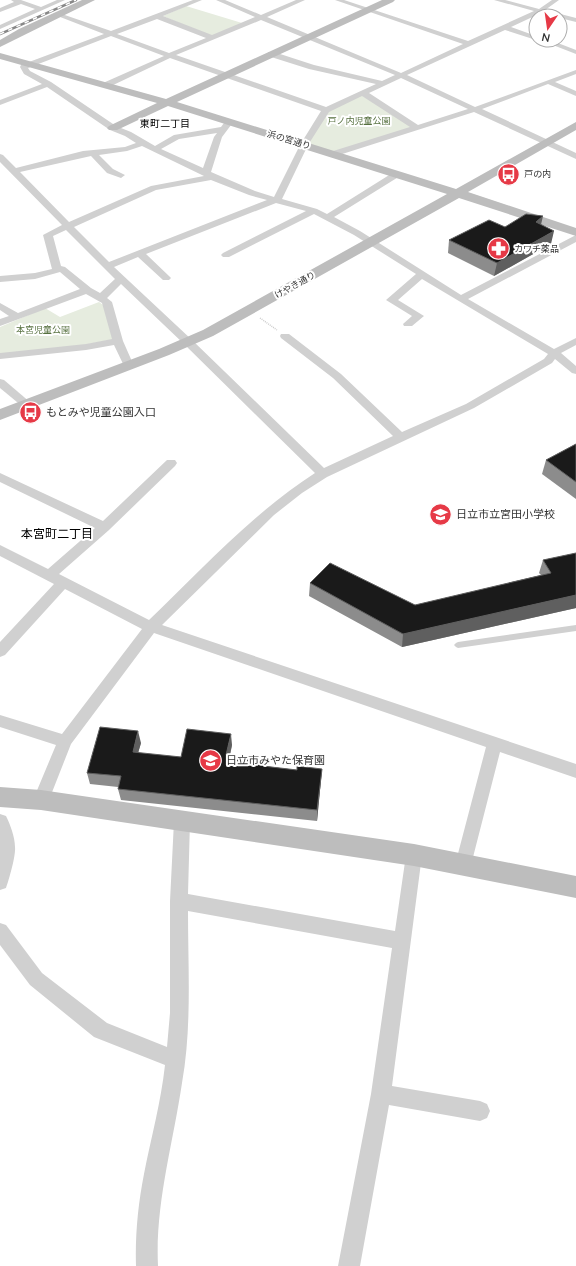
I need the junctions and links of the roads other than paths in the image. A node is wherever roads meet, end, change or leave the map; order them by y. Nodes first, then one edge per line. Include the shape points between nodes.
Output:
1 (14, 0) edge
2 (62, 0) edge
3 (90, 0) edge
4 (199, 0) edge
5 (219, 0) edge
6 (302, 0) edge
7 (338, 0) edge
8 (390, 0) edge
9 (497, 0) edge
10 (556, 0) edge
11 (21, 2) junction
12 (528, 8) edge
13 (544, 8) edge
14 (41, 9) junction
15 (369, 9) junction
16 (0, 10) edge
17 (57, 14) junction
18 (156, 16) junction
19 (528, 16) edge
20 (262, 18) junction
21 (0, 27) edge
22 (504, 27) junction
23 (112, 34) junction
24 (528, 35) edge
25 (307, 37) junction
26 (213, 38) junction
27 (0, 44) edge
28 (469, 44) junction
29 (565, 48) edge
30 (576, 52) edge
31 (271, 54) junction
32 (0, 56) edge
33 (171, 56) junction
34 (34, 65) junction
35 (576, 72) edge
36 (225, 76) junction
37 (403, 76) junction
38 (549, 82) junction
39 (48, 84) junction
40 (383, 84) junction
41 (106, 85) junction
42 (364, 93) junction
43 (0, 94) edge
44 (576, 94) edge
45 (12, 99) junction
46 (167, 103) junction
47 (0, 104) edge
48 (476, 109) junction
49 (326, 110) junction
50 (576, 125) edge
51 (227, 126) junction
52 (113, 128) junction
53 (416, 128) junction
54 (545, 142) junction
55 (142, 143) junction
56 (304, 145) junction
57 (155, 149) junction
58 (93, 153) junction
59 (333, 154) junction
60 (576, 156) edge
61 (0, 157) edge
62 (14, 171) junction
63 (121, 174) dead end
64 (397, 174) junction
65 (209, 175) junction
66 (458, 193) junction
67 (277, 199) junction
68 (314, 211) junction
69 (328, 217) junction
70 (67, 226) junction
71 (576, 232) edge
72 (576, 238) edge
73 (372, 243) junction
74 (139, 253) junction
75 (226, 255) dead end
76 (107, 266) junction
77 (57, 270) junction
78 (421, 274) junction
79 (121, 278) junction
80 (166, 278) dead end
81 (0, 279) edge
82 (87, 290) junction
83 (102, 298) junction
84 (461, 299) junction
85 (0, 306) edge
86 (16, 316) junction
87 (0, 323) edge
88 (408, 324) dead end
89 (285, 336) road end
90 (118, 341) junction
91 (576, 341) edge
92 (188, 342) junction
93 (554, 352) junction
94 (0, 356) edge
95 (129, 366) junction
96 (576, 371) edge
97 (0, 382) edge
98 (27, 405) junction
99 (0, 415) edge
100 (401, 437) junction
101 (171, 463) dead end
102 (323, 474) junction
103 (0, 477) edge
104 (104, 527) junction
105 (0, 550) edge
106 (49, 575) junction
107 (63, 583) junction
108 (151, 627) junction
109 (576, 628) edge
110 (458, 645) dead end
111 (0, 651) edge
112 (0, 721) edge
113 (65, 741) junction
114 (494, 744) junction
115 (576, 771) edge
116 (0, 798) edge
117 (41, 800) junction
118 (182, 820) junction
119 (0, 821) edge
120 (414, 855) junction
121 (463, 865) junction
122 (0, 882) edge
123 (576, 887) edge
124 (179, 901) junction
125 (0, 931) edge
126 (402, 941) junction
127 (175, 1060) junction
128 (381, 1094) junction
129 (480, 1111) dead end
130 (147, 1266) edge
131 (348, 1266) edge

1 - 11 street
2 - 14 street
3 - 17 street
4 - 18 street
5 - 20 street
6 - 20 street
7 - 15 street
8 - 15 street
9 - 12 street
10 - 13 street
11 - 14 street
11 - 16 street
14 - 21 street
15 - 25 street
15 - 28 street
17 - 23 street
17 - 27 street
18 - 23 street
18 - 26 street
19 - 22 street
20 - 25 street
20 - 26 street
22 - 24 street
22 - 28 street
23 - 33 street
23 - 34 street
25 - 31 street
25 - 37 street
26 - 33 street
28 - 37 street
29 - 30 street
31 - 36 street
31 - 40 street via 312,68
32 - 34 street, 浜の宮通り
33 - 36 street
33 - 41 street
34 - 39 street via 24,67 27,72
34 - 41 street, 浜の宮通り
35 - 38 street
36 - 46 street
36 - 49 street
37 - 40 street
37 - 48 street
38 - 44 street
38 - 48 street
39 - 45 street
39 - 52 street
40 - 42 street
41 - 46 street, 浜の宮通り
42 - 49 street
42 - 53 street
43 - 45 street
45 - 47 street
46 - 51 street, 浜の宮通り
46 - 52 street
48 - 53 street
48 - 54 street
49 - 56 street
50 - 54 street, けやき通り
51 - 56 street, 浜の宮通り
51 - 57 street via 177,137
51 - 65 street via 218,137
52 - 55 street
53 - 59 street
54 - 60 street
54 - 66 street, けやき通り
55 - 57 street
55 - 58 street via 126,149
56 - 59 street, 浜の宮通り
56 - 67 street
57 - 65 street
58 - 62 street
58 - 63 street via 110,171
59 - 64 street, 浜の宮通り
61 - 62 street
62 - 70 street
64 - 66 street, 浜の宮通り
64 - 69 street
65 - 67 street via 252,193
65 - 70 street via 154,188
66 - 71 street, 浜の宮通り
66 - 73 street, けやき通り
67 - 68 street
67 - 74 street
68 - 69 street
68 - 75 street
69 - 73 street
70 - 76 street
70 - 77 street via 48,235
72 - 84 street
73 - 78 street
73 - 92 street, けやき通り
74 - 76 street
74 - 80 street
76 - 79 street
77 - 81 street via 35,276
77 - 82 street via 62,269
78 - 84 street
78 - 88 street via 391,300 419,316
79 - 83 street
79 - 92 street
82 - 83 street
82 - 86 street
83 - 90 street via 106,302
84 - 93 street
85 - 86 street
86 - 87 street
89 - 100 street via 337,376
90 - 94 street via 72,349
90 - 95 street
91 - 93 street
92 - 95 street, けやき通り
92 - 102 street
93 - 96 street
93 - 100 street via 548,361 470,406
95 - 98 street, けやき通り
97 - 98 street
98 - 99 street, けやき通り
100 - 102 street
101 - 104 street
102 - 108 street via 270,512
103 - 104 street
104 - 106 street
105 - 106 street
106 - 107 street
107 - 108 street
107 - 111 street
108 - 113 street
108 - 114 street
109 - 110 lane
112 - 113 street
113 - 117 street
114 - 115 street
114 - 121 street
116 - 117 street
117 - 118 street
118 - 120 street
118 - 124 street
119 - 122 street via 7,847
120 - 121 street
120 - 126 street
121 - 123 street
124 - 126 street
124 - 127 street via 179,1013
125 - 127 street via 36,979 101,1030
126 - 128 street
127 - 130 street via 154,1176 146,1242
128 - 129 street
128 - 131 street

